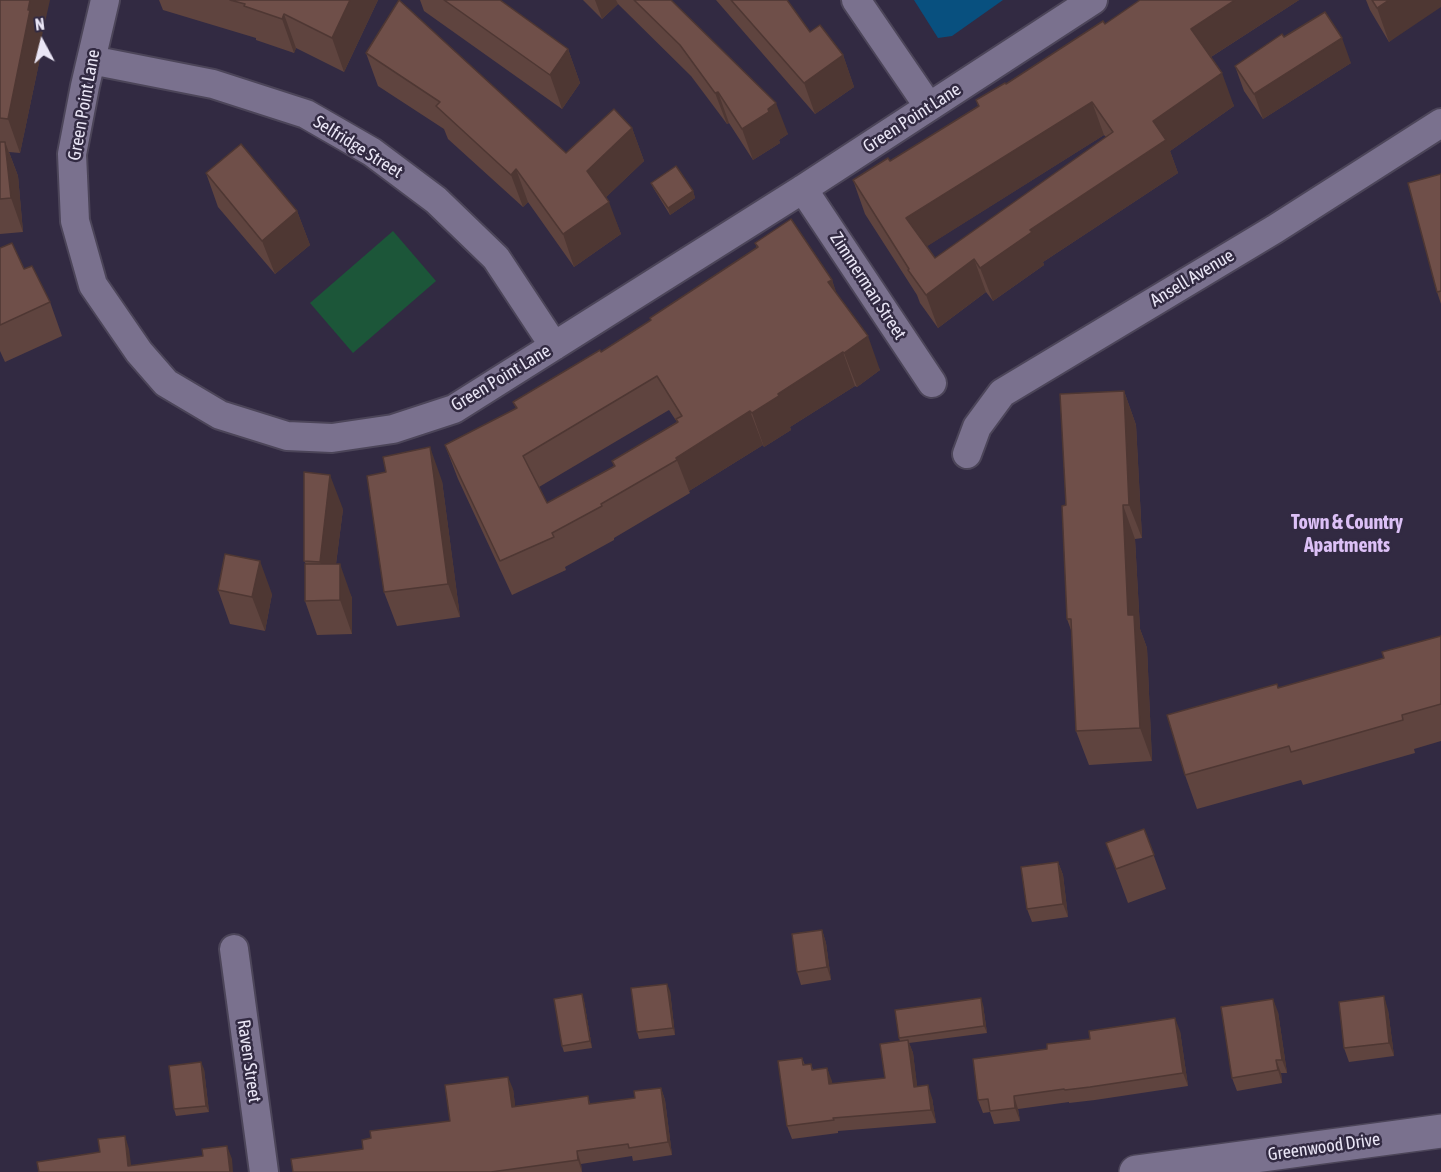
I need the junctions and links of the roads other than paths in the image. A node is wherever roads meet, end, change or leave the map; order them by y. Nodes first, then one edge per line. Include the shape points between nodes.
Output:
1 (105, 0) edge
2 (856, 0) edge
3 (1090, 1) edge
4 (91, 60) junction
5 (929, 107) junction
6 (1441, 123) edge
7 (803, 189) junction
8 (554, 346) junction
9 (932, 383) dead end
10 (967, 454) dead end
11 (234, 949) dead end
12 (1441, 1131) edge
13 (264, 1172) edge
14 (1136, 1172) edge

1 - 4 street, Green Point Lane
2 - 5 street
3 - 5 street, Green Point Lane
4 - 8 street, Selfridge Street via 213,84 286,107 306,114 372,152 436,200 496,258
4 - 8 street, Green Point Lane via 72,154 75,221 93,285 139,352 166,383 220,415 287,436 332,438 393,429 454,409
5 - 7 street, Green Point Lane
6 - 10 street, Ansell Avenue via 1275,229 1002,393 977,427
7 - 8 street, Green Point Lane
7 - 9 street, Zimmerman Street
11 - 13 street, Raven Street
12 - 14 street, Greenwood Drive

